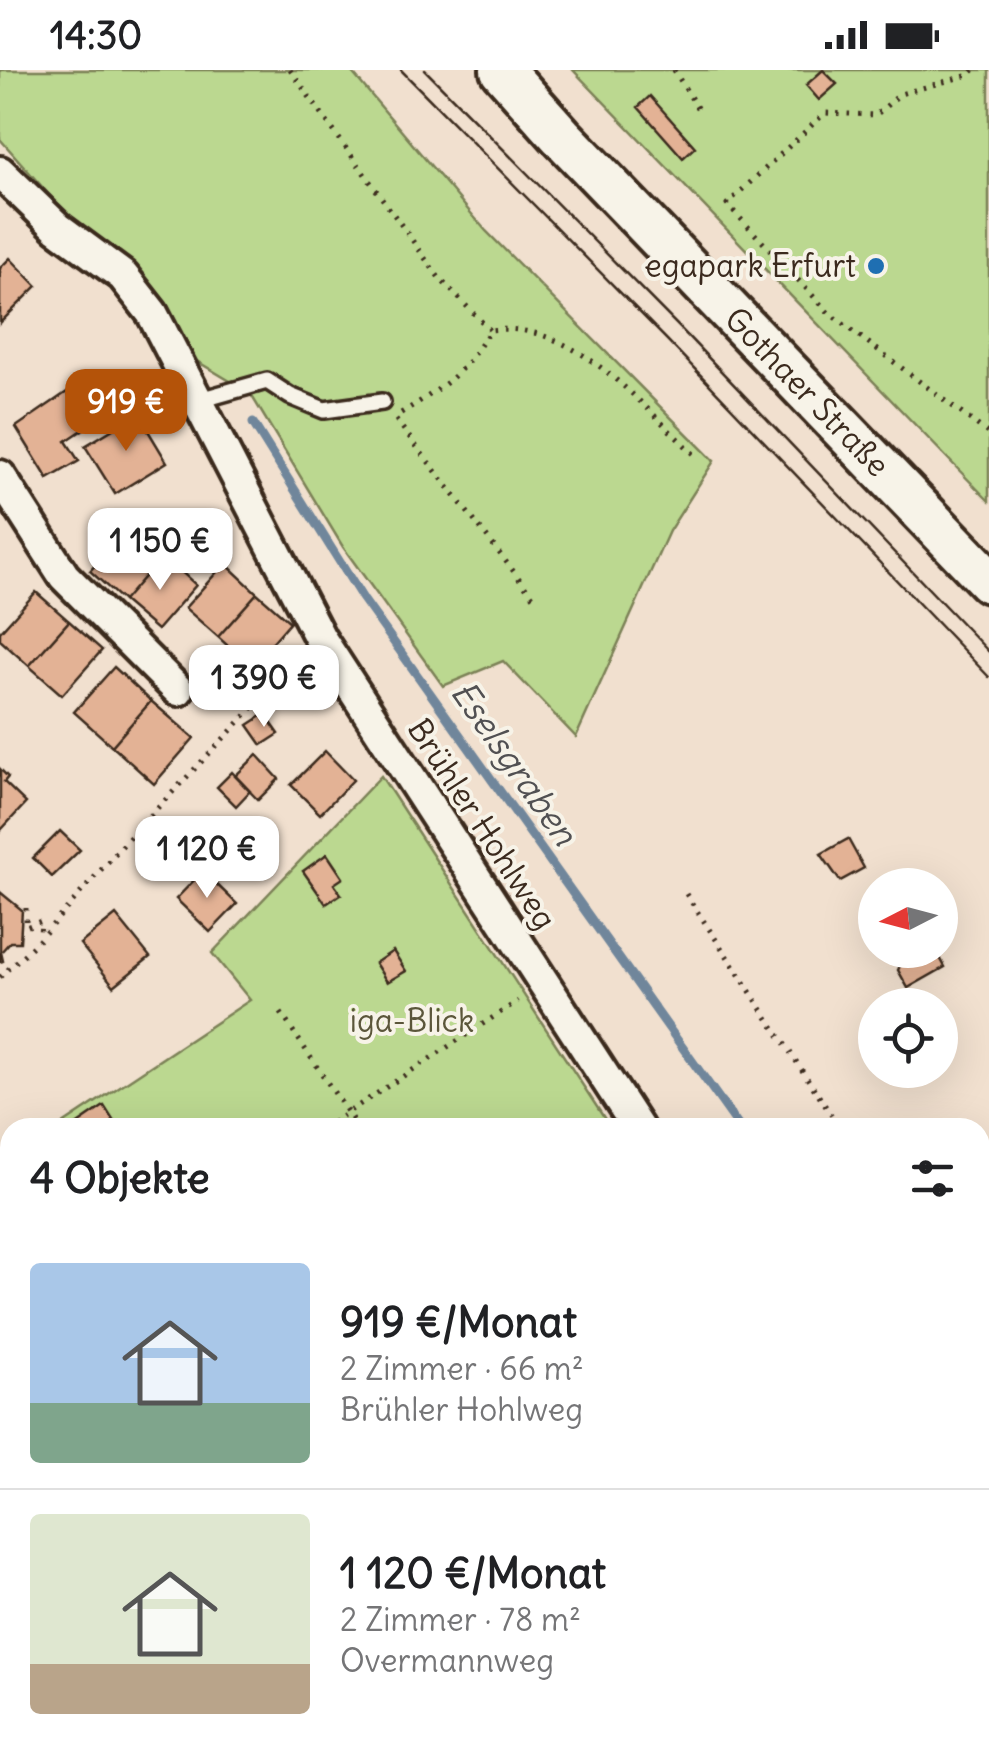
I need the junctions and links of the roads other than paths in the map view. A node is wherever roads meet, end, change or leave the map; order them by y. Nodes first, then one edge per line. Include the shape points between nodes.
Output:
1 (502, 70) edge
2 (0, 172) edge
3 (195, 401) junction
4 (382, 402) dead end
5 (0, 476) edge
6 (989, 582) edge
7 (178, 690) dead end
8 (631, 1118) edge

1 - 6 main road, Gothaer Straße
2 - 3 street, Brühler Hohlweg via 58,228 123,276 152,313
3 - 4 lane via 267,382 324,410
3 - 8 street, Brühler Hohlweg via 320,638
5 - 7 street via 64,576

